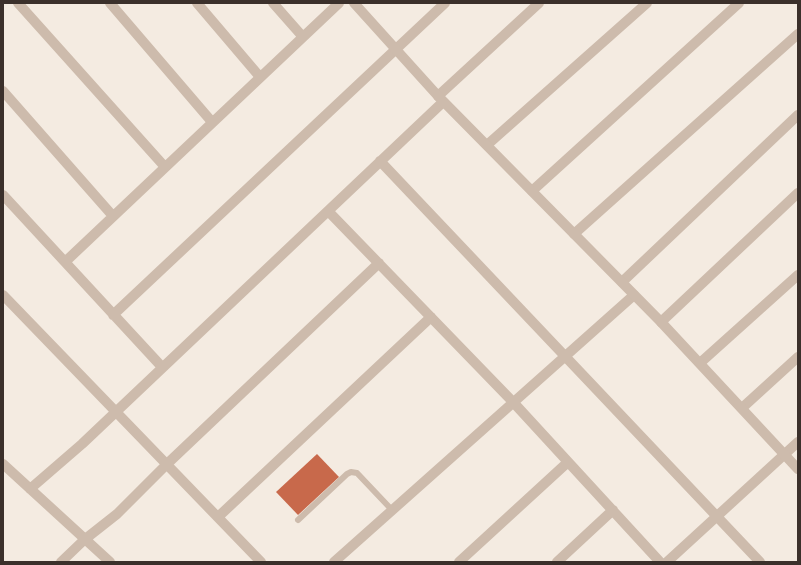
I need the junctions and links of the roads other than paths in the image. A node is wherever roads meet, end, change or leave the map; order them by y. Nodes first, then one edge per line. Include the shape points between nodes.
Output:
1 (18, 3) edge
2 (110, 3) edge
3 (197, 3) edge
4 (273, 3) edge
5 (339, 3) edge
6 (445, 3) edge
7 (539, 3) edge
8 (647, 3) edge
9 (739, 3) edge
10 (356, 4) edge
11 (798, 34) edge
12 (303, 37) junction
13 (395, 48) junction
14 (260, 77) junction
15 (3, 91) edge
16 (440, 99) junction
17 (798, 115) edge
18 (212, 122) junction
19 (486, 146) junction
20 (380, 161) junction
21 (165, 167) junction
22 (532, 191) junction
23 (798, 193) edge
24 (3, 195) edge
25 (328, 211) junction
26 (112, 215) junction
27 (574, 234) junction
28 (64, 262) junction
29 (379, 263) junction
30 (798, 275) edge
31 (622, 282) junction
32 (634, 294) junction
33 (3, 295) edge
34 (113, 314) junction
35 (430, 317) junction
36 (661, 322) junction
37 (566, 356) junction
38 (798, 357) edge
39 (700, 363) junction
40 (162, 367) junction
41 (513, 402) junction
42 (742, 408) junction
43 (116, 411) junction
44 (798, 442) edge
45 (785, 454) junction
46 (568, 462) junction
47 (3, 464) edge
48 (167, 464) junction
49 (798, 468) edge
50 (30, 489) junction
51 (392, 510) junction
52 (613, 510) junction
53 (218, 517) junction
54 (718, 517) junction
55 (298, 520) dead end
56 (84, 540) junction
57 (62, 562) edge
58 (110, 562) edge
59 (261, 562) edge
60 (334, 562) edge
61 (459, 562) edge
62 (557, 562) edge
63 (660, 562) edge
64 (667, 562) edge
65 (760, 562) edge

1 - 21 street
2 - 18 street
3 - 14 street
4 - 12 street
5 - 12 street
6 - 13 street
7 - 16 street
8 - 19 street
9 - 22 street
10 - 13 street
11 - 27 street
12 - 14 street
13 - 16 street
13 - 34 street
14 - 18 street
15 - 26 street
16 - 19 street
16 - 20 street
17 - 31 street
18 - 21 street
19 - 22 street
20 - 25 street
20 - 37 street
21 - 26 street
22 - 27 street
23 - 36 street
24 - 28 street
25 - 29 street
25 - 40 street
26 - 28 street
27 - 31 street
28 - 34 street
29 - 35 street
29 - 48 street
30 - 39 street
31 - 32 street
32 - 36 street
32 - 37 street
33 - 43 street
34 - 40 street
35 - 41 street
35 - 53 street
36 - 39 street
37 - 41 street
37 - 54 street
38 - 42 street
39 - 42 street
40 - 43 street
41 - 46 street
41 - 51 street
42 - 45 street
43 - 48 street
43 - 50 street
44 - 45 street
45 - 49 street
45 - 54 street
46 - 52 street
46 - 61 street
47 - 50 street
48 - 53 street
48 - 56 street via 117,514
50 - 56 street
51 - 55 lane via 357,473 351,472
51 - 60 street
52 - 62 street
52 - 63 street
53 - 59 street
54 - 64 street
54 - 65 street
56 - 57 street
56 - 58 street

